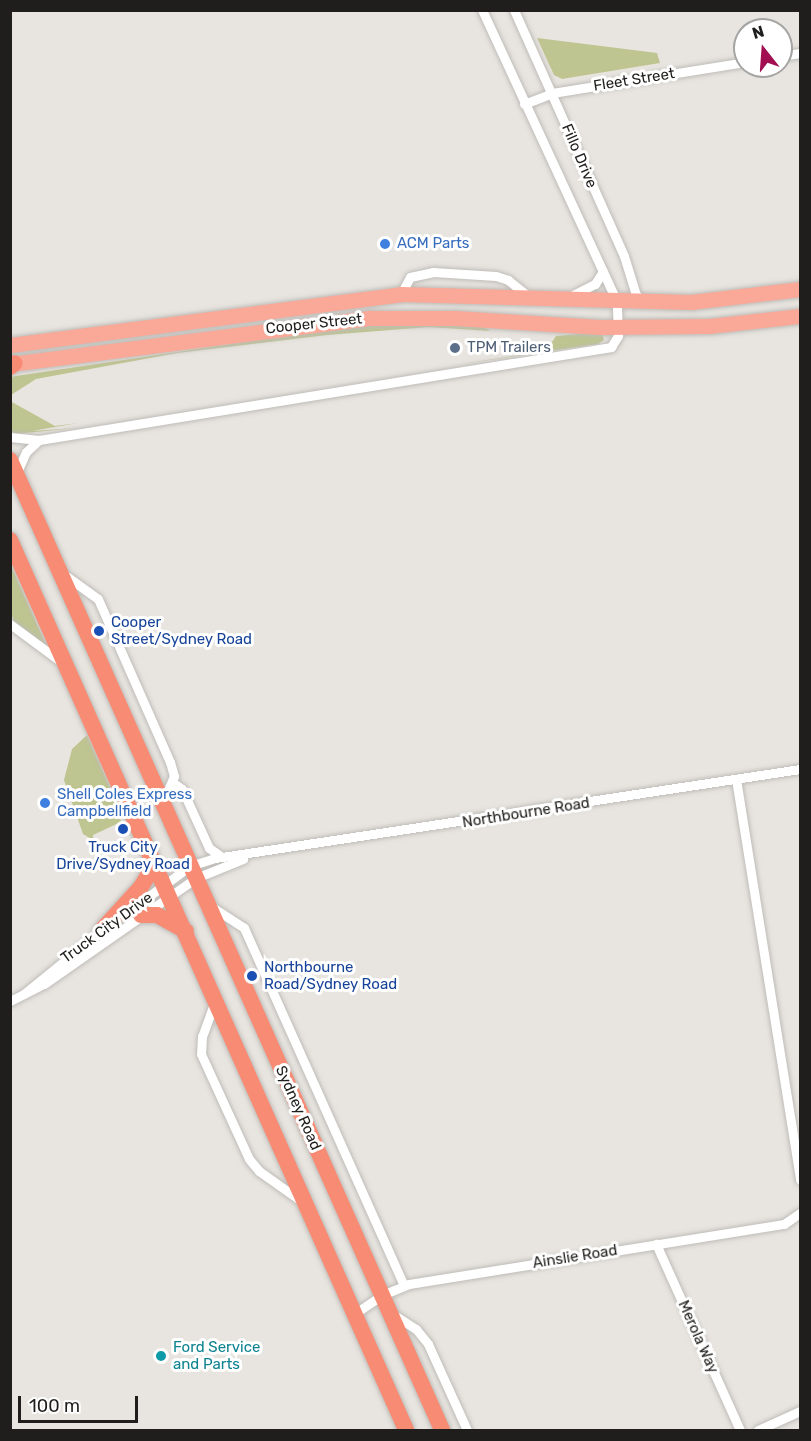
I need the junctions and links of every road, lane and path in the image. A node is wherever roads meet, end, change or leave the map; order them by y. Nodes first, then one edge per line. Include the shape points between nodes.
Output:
1 (482, 10) edge
2 (514, 10) edge
3 (733, 64) edge
4 (552, 93) junction
5 (524, 104) junction
6 (603, 271) junction
7 (801, 289) edge
8 (401, 294) junction
9 (528, 296) junction
10 (360, 298) junction
11 (567, 299) junction
12 (644, 301) junction
13 (617, 302) junction
14 (692, 302) junction
15 (801, 316) edge
16 (422, 317) junction
17 (371, 318) junction
18 (575, 326) junction
19 (709, 326) junction
20 (144, 327) junction
21 (619, 327) junction
22 (147, 344) junction
23 (10, 345) edge
24 (12, 365) edge
25 (10, 437) edge
26 (39, 440) junction
27 (14, 466) edge
28 (10, 540) edge
29 (62, 573) junction
30 (10, 624) edge
31 (65, 664) junction
32 (801, 769) edge
33 (736, 779) junction
34 (172, 782) junction
35 (162, 804) junction
36 (252, 855) junction
37 (222, 857) junction
38 (154, 865) junction
39 (193, 872) junction
40 (167, 891) junction
41 (207, 904) junction
42 (141, 915) junction
43 (101, 931) junction
44 (186, 931) junction
45 (26, 993) junction
46 (215, 999) junction
47 (10, 1001) edge
48 (801, 1180) edge
49 (306, 1204) junction
50 (801, 1213) edge
51 (656, 1244) junction
52 (404, 1285) junction
53 (382, 1295) junction
54 (389, 1311) junction
55 (354, 1314) junction
56 (801, 1411) edge
57 (406, 1431) edge
58 (442, 1431) edge
59 (467, 1431) edge
60 (740, 1431) edge
61 (758, 1431) edge

1 - 5 street, Fillo Drive
2 - 4 street, Fillo Drive
3 - 4 street, Fleet Street
4 - 5 street, Fleet Street
4 - 12 street, Fillo Drive via 624,256 636,295
5 - 6 street, Fillo Drive
6 - 11 street via 595,284
6 - 13 street, Fillo Drive
7 - 14 main road, Cooper Street
8 - 9 main road, Cooper Street
8 - 9 street via 410,277 434,272 496,276
8 - 10 main road, Cooper Street
8 - 16 main road via 405,305
9 - 11 main road, Cooper Street
10 - 17 main road
10 - 20 main road, Cooper Street
11 - 13 main road, Cooper Street
11 - 18 main road via 578,315
12 - 13 main road, Cooper Street
12 - 14 main road, Cooper Street
13 - 21 street
14 - 19 main road via 698,318
15 - 19 main road, Cooper Street
16 - 17 main road, Cooper Street
16 - 18 main road, Cooper Street
17 - 22 main road, Cooper Street
18 - 21 main road, Cooper Street
19 - 21 main road, Cooper Street
20 - 22 main road
20 - 23 main road, Cooper Street
21 - 26 street via 616,342 601,350
22 - 24 main road, Cooper Street
25 - 26 street
26 - 27 street
27 - 29 highway, Sydney Road
28 - 31 highway
29 - 34 street via 98,599 173,770
29 - 35 highway, Sydney Road
30 - 31 street
31 - 38 highway
32 - 33 street, Northbourne Road
33 - 36 street, Northbourne Road
33 - 48 street
34 - 35 street
34 - 37 street via 182,789 208,848
35 - 39 highway, Sydney Road
36 - 37 street, Northbourne Road
36 - 39 street, Northbourne Road
37 - 39 street, Northbourne Road
38 - 40 highway
38 - 43 highway via 141,887
39 - 40 street, Truck City Drive
39 - 41 highway, Sydney Road
40 - 42 street, Truck City Drive
40 - 43 street, Truck City Drive
40 - 44 highway
41 - 52 street, Sydney Road via 244,928
41 - 53 highway, Sydney Road
42 - 44 highway via 157,915
42 - 45 street, Truck City Drive
43 - 45 street, Truck City Drive
44 - 46 highway
45 - 47 street, Truck City Drive
46 - 49 highway
46 - 49 street via 201,1036 201,1054 249,1159 259,1171
49 - 55 highway
50 - 51 street, Ainslie Road via 784,1224
51 - 52 street, Ainslie Road
51 - 60 street, Merola Way
52 - 53 street, Ainslie Road
53 - 54 highway, Sydney Road
53 - 55 street, Ainslie Road
54 - 58 highway, Sydney Road
54 - 59 street via 416,1329 429,1344
55 - 57 highway
56 - 61 street

